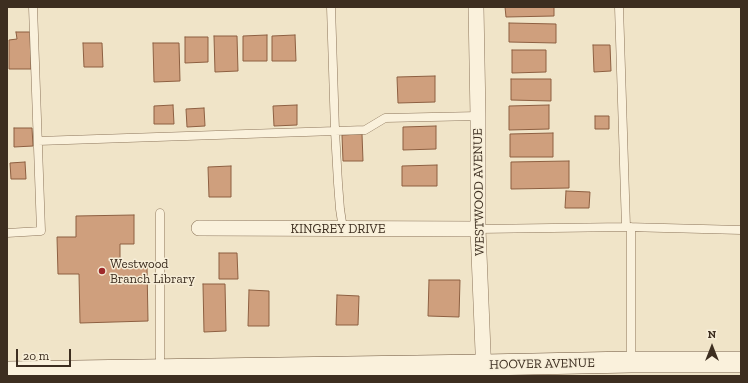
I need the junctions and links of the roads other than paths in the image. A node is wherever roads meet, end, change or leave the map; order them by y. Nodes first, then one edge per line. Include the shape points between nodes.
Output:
1 (33, 7) edge
2 (332, 7) edge
3 (476, 7) edge
4 (619, 7) edge
5 (478, 116) junction
6 (335, 132) junction
7 (38, 141) junction
8 (160, 213) dead end
9 (629, 227) junction
10 (199, 228) dead end
11 (343, 229) junction
12 (478, 229) junction
13 (741, 230) edge
14 (7, 233) edge
15 (631, 362) junction
16 (741, 362) edge
17 (160, 369) junction
18 (484, 370) edge
19 (7, 372) edge
20 (202, 372) edge

1 - 7 lane
2 - 6 lane
3 - 5 street, WESTWOOD AVENUE
4 - 9 lane
5 - 6 lane via 385,118 365,130
5 - 12 street, WESTWOOD AVENUE
6 - 7 lane
6 - 11 lane
7 - 14 lane via 41,231
8 - 17 lane
9 - 12 lane
9 - 13 lane
9 - 15 lane
10 - 11 street, KINGREY DRIVE
11 - 12 street, KINGREY DRIVE
12 - 18 street, WESTWOOD AVENUE
15 - 16 street, HOOVER AVENUE
15 - 18 street, HOOVER AVENUE
17 - 19 street, HOOVER AVENUE
17 - 20 street, HOOVER AVENUE
18 - 20 street, HOOVER AVENUE

